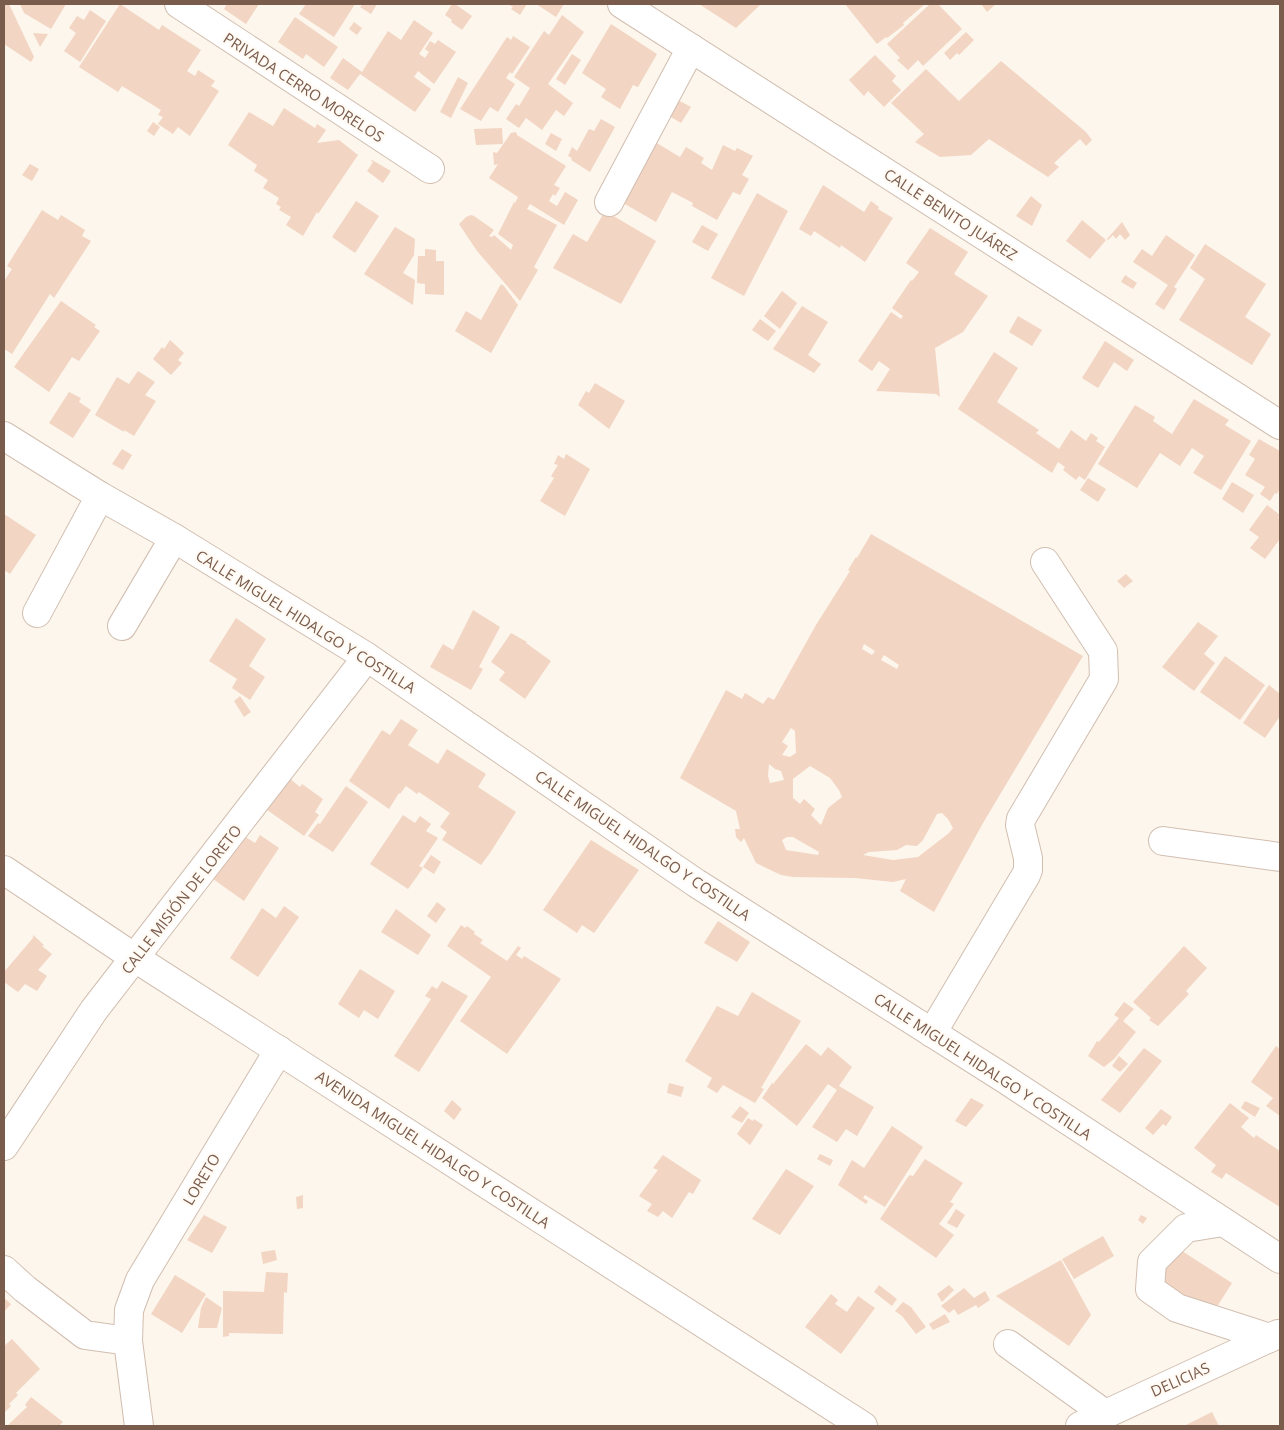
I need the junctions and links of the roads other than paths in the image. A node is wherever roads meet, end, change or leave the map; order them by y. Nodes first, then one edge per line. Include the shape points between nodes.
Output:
1 (179, 4) edge
2 (622, 4) edge
3 (691, 48) junction
4 (430, 170) dead end
5 (609, 202) dead end
6 (1280, 425) edge
7 (4, 436) edge
8 (100, 496) junction
9 (174, 538) junction
10 (1045, 562) dead end
11 (37, 613) dead end
12 (122, 626) dead end
13 (367, 657) junction
14 (1163, 841) dead end
15 (1280, 857) edge
16 (4, 870) edge
17 (135, 958) junction
18 (932, 1033) junction
19 (279, 1050) junction
20 (4, 1146) edge
21 (1223, 1222) junction
22 (1280, 1259) edge
23 (4, 1270) edge
24 (1275, 1336) edge
25 (128, 1341) junction
26 (1008, 1344) dead end
27 (1105, 1414) junction
28 (139, 1426) edge
29 (863, 1426) edge
30 (1080, 1426) edge

1 - 4 street, PRIVADA CERRO MORELOS
2 - 3 street, CALLE BENITO JUÁREZ
3 - 5 street
3 - 6 street, CALLE BENITO JUÁREZ
7 - 8 street, CALLE MIGUEL HIDALGO Y COSTILLA
8 - 9 street, CALLE MIGUEL HIDALGO Y COSTILLA
8 - 11 street
9 - 12 street
9 - 13 street, CALLE MIGUEL HIDALGO Y COSTILLA
10 - 18 street via 1104,652 1104,679 1021,819 1029,864 1026,875
13 - 17 street, CALLE MISIÓN DE LORETO
13 - 18 street, CALLE MIGUEL HIDALGO Y COSTILLA via 696,883
14 - 15 street
16 - 17 street, AVENIDA MIGUEL HIDALGO Y COSTILLA
17 - 19 street, AVENIDA MIGUEL HIDALGO Y COSTILLA
17 - 20 street, CALLE MISIÓN DE LORETO via 94,1010
18 - 21 street, CALLE MIGUEL HIDALGO Y COSTILLA
19 - 25 street, LORETO via 140,1280 129,1310
19 - 29 street, AVENIDA MIGUEL HIDALGO Y COSTILLA
21 - 22 street, CALLE MIGUEL HIDALGO Y COSTILLA
21 - 24 street via 1186,1228 1152,1262 1150,1289 1177,1308
23 - 25 street via 85,1335
24 - 27 street, DELICIAS
25 - 28 street, LORETO
26 - 27 street
27 - 30 street, DELICIAS

